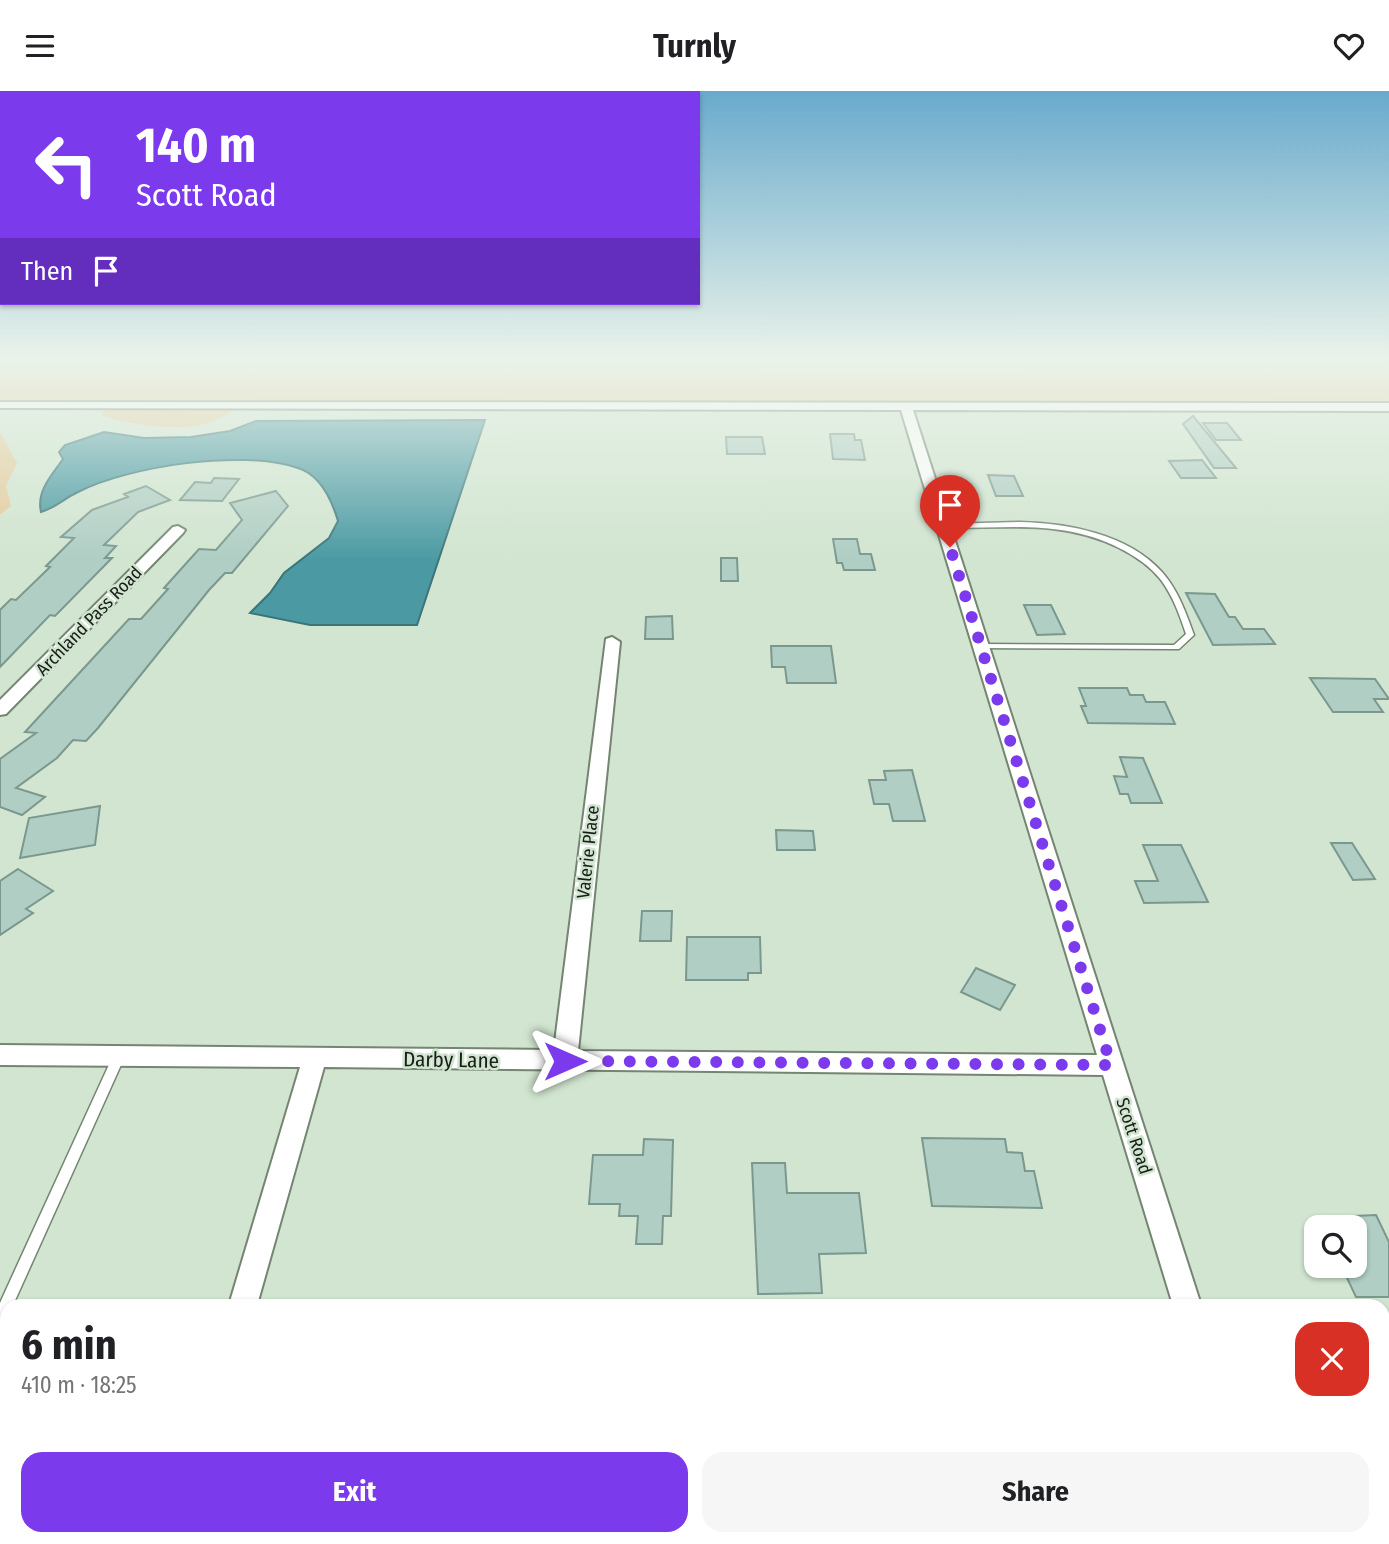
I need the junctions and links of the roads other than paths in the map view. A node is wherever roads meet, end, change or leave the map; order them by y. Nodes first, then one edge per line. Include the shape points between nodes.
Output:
1 (912, 425) edge
2 (943, 526) junction
3 (178, 530) dead end
4 (612, 642) dead end
5 (981, 646) junction
6 (0, 711) edge
7 (0, 1055) edge
8 (120, 1056) junction
9 (315, 1058) junction
10 (565, 1061) junction
11 (1111, 1065) junction
12 (9, 1299) edge
13 (245, 1299) edge
14 (1185, 1299) edge

1 - 2 street, Scott Road
2 - 5 street, Scott Road
2 - 5 lane via 1046,525 1113,542 1151,566 1183,613 1190,635 1176,647
3 - 6 street, Archland Pass Road
4 - 10 street, Valerie Place
5 - 11 street, Scott Road
7 - 8 street, Darby Lane
8 - 9 street, Darby Lane
8 - 12 lane
9 - 10 street, Darby Lane
9 - 13 street
10 - 11 street, Darby Lane
11 - 14 street, Scott Road

